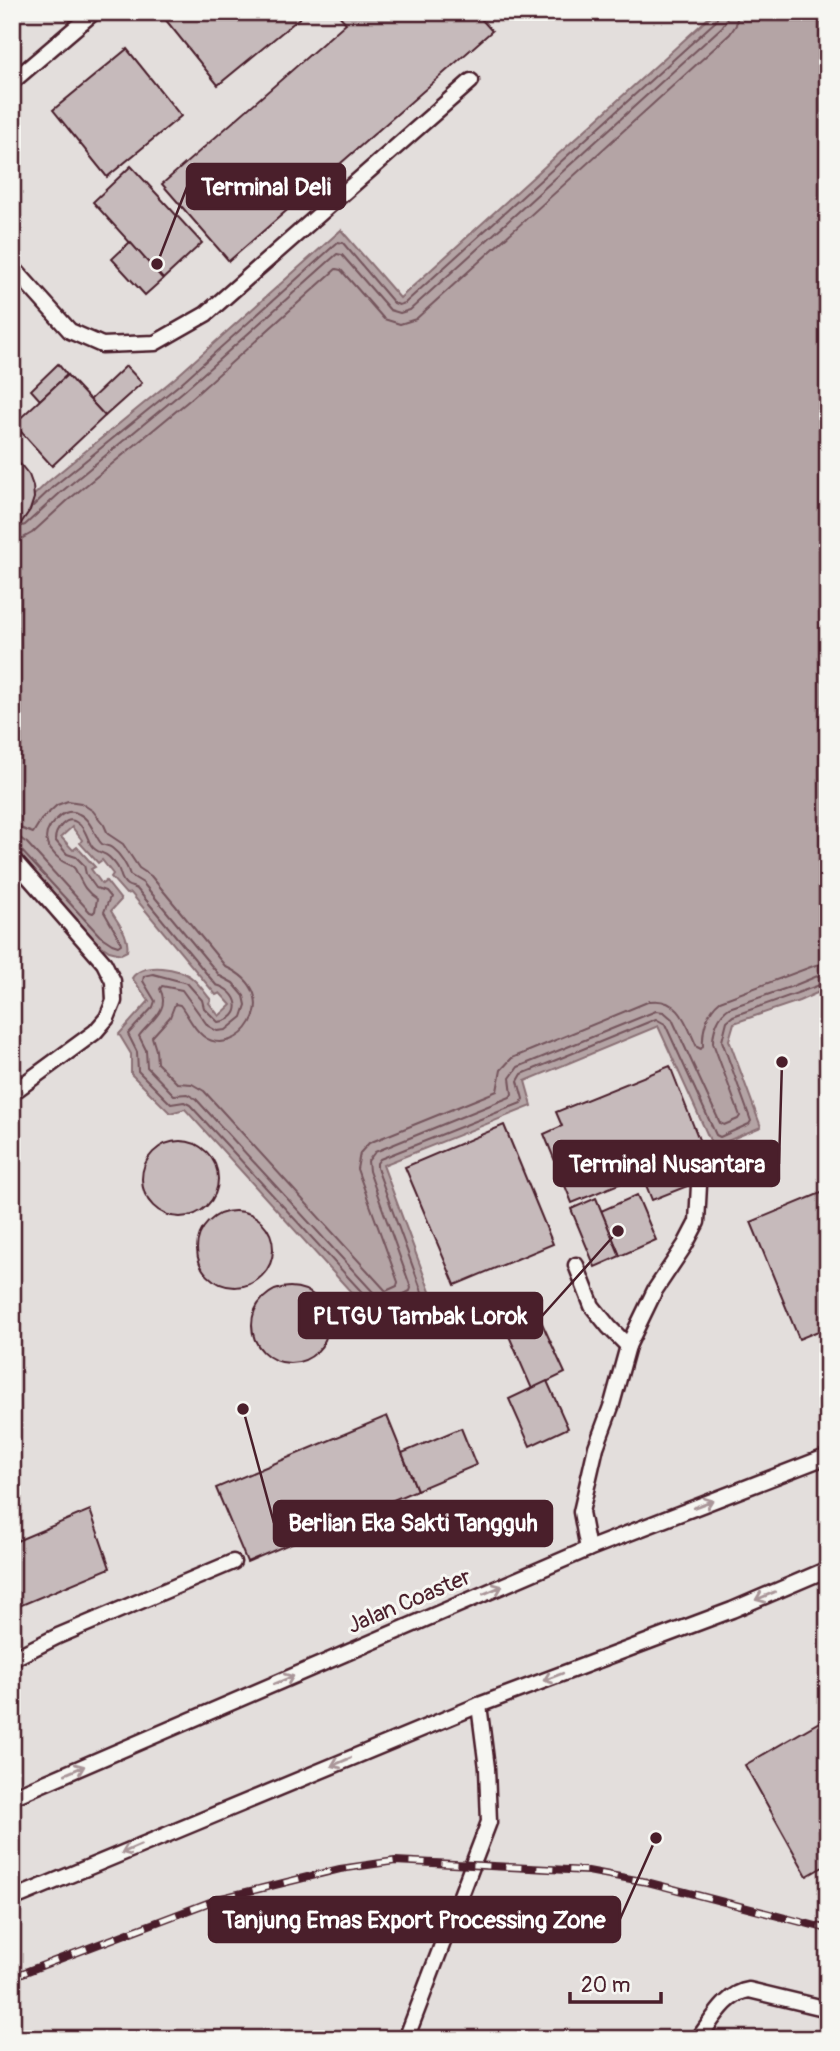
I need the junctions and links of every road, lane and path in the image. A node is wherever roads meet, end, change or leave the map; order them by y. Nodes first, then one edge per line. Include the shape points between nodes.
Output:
1 (94, 12) edge
2 (471, 81) dead end
3 (12, 82) edge
4 (14, 268) edge
5 (12, 858) edge
6 (12, 1093) edge
7 (699, 1185) dead end
8 (576, 1265) dead end
9 (628, 1346) junction
10 (828, 1456) edge
11 (588, 1549) junction
12 (233, 1562) dead end
13 (828, 1569) edge
14 (12, 1659) edge
15 (480, 1705) junction
16 (12, 1797) edge
17 (12, 1899) edge
18 (828, 2009) edge
19 (406, 2039) edge
20 (698, 2039) edge

1 - 3 lane
2 - 4 lane via 206,314 155,342 102,345 70,331
5 - 6 lane via 104,963 113,981 114,1001 95,1032
7 - 9 lane via 697,1222 655,1290
8 - 9 lane via 593,1306
9 - 11 lane via 596,1447 582,1512
11 -> 10 lane, Jalan Coaster
16 -> 11 lane, Jalan Coaster
12 - 14 lane
13 -> 15 lane
15 -> 17 lane
15 - 19 lane via 489,1822
18 - 20 lane via 739,1991

